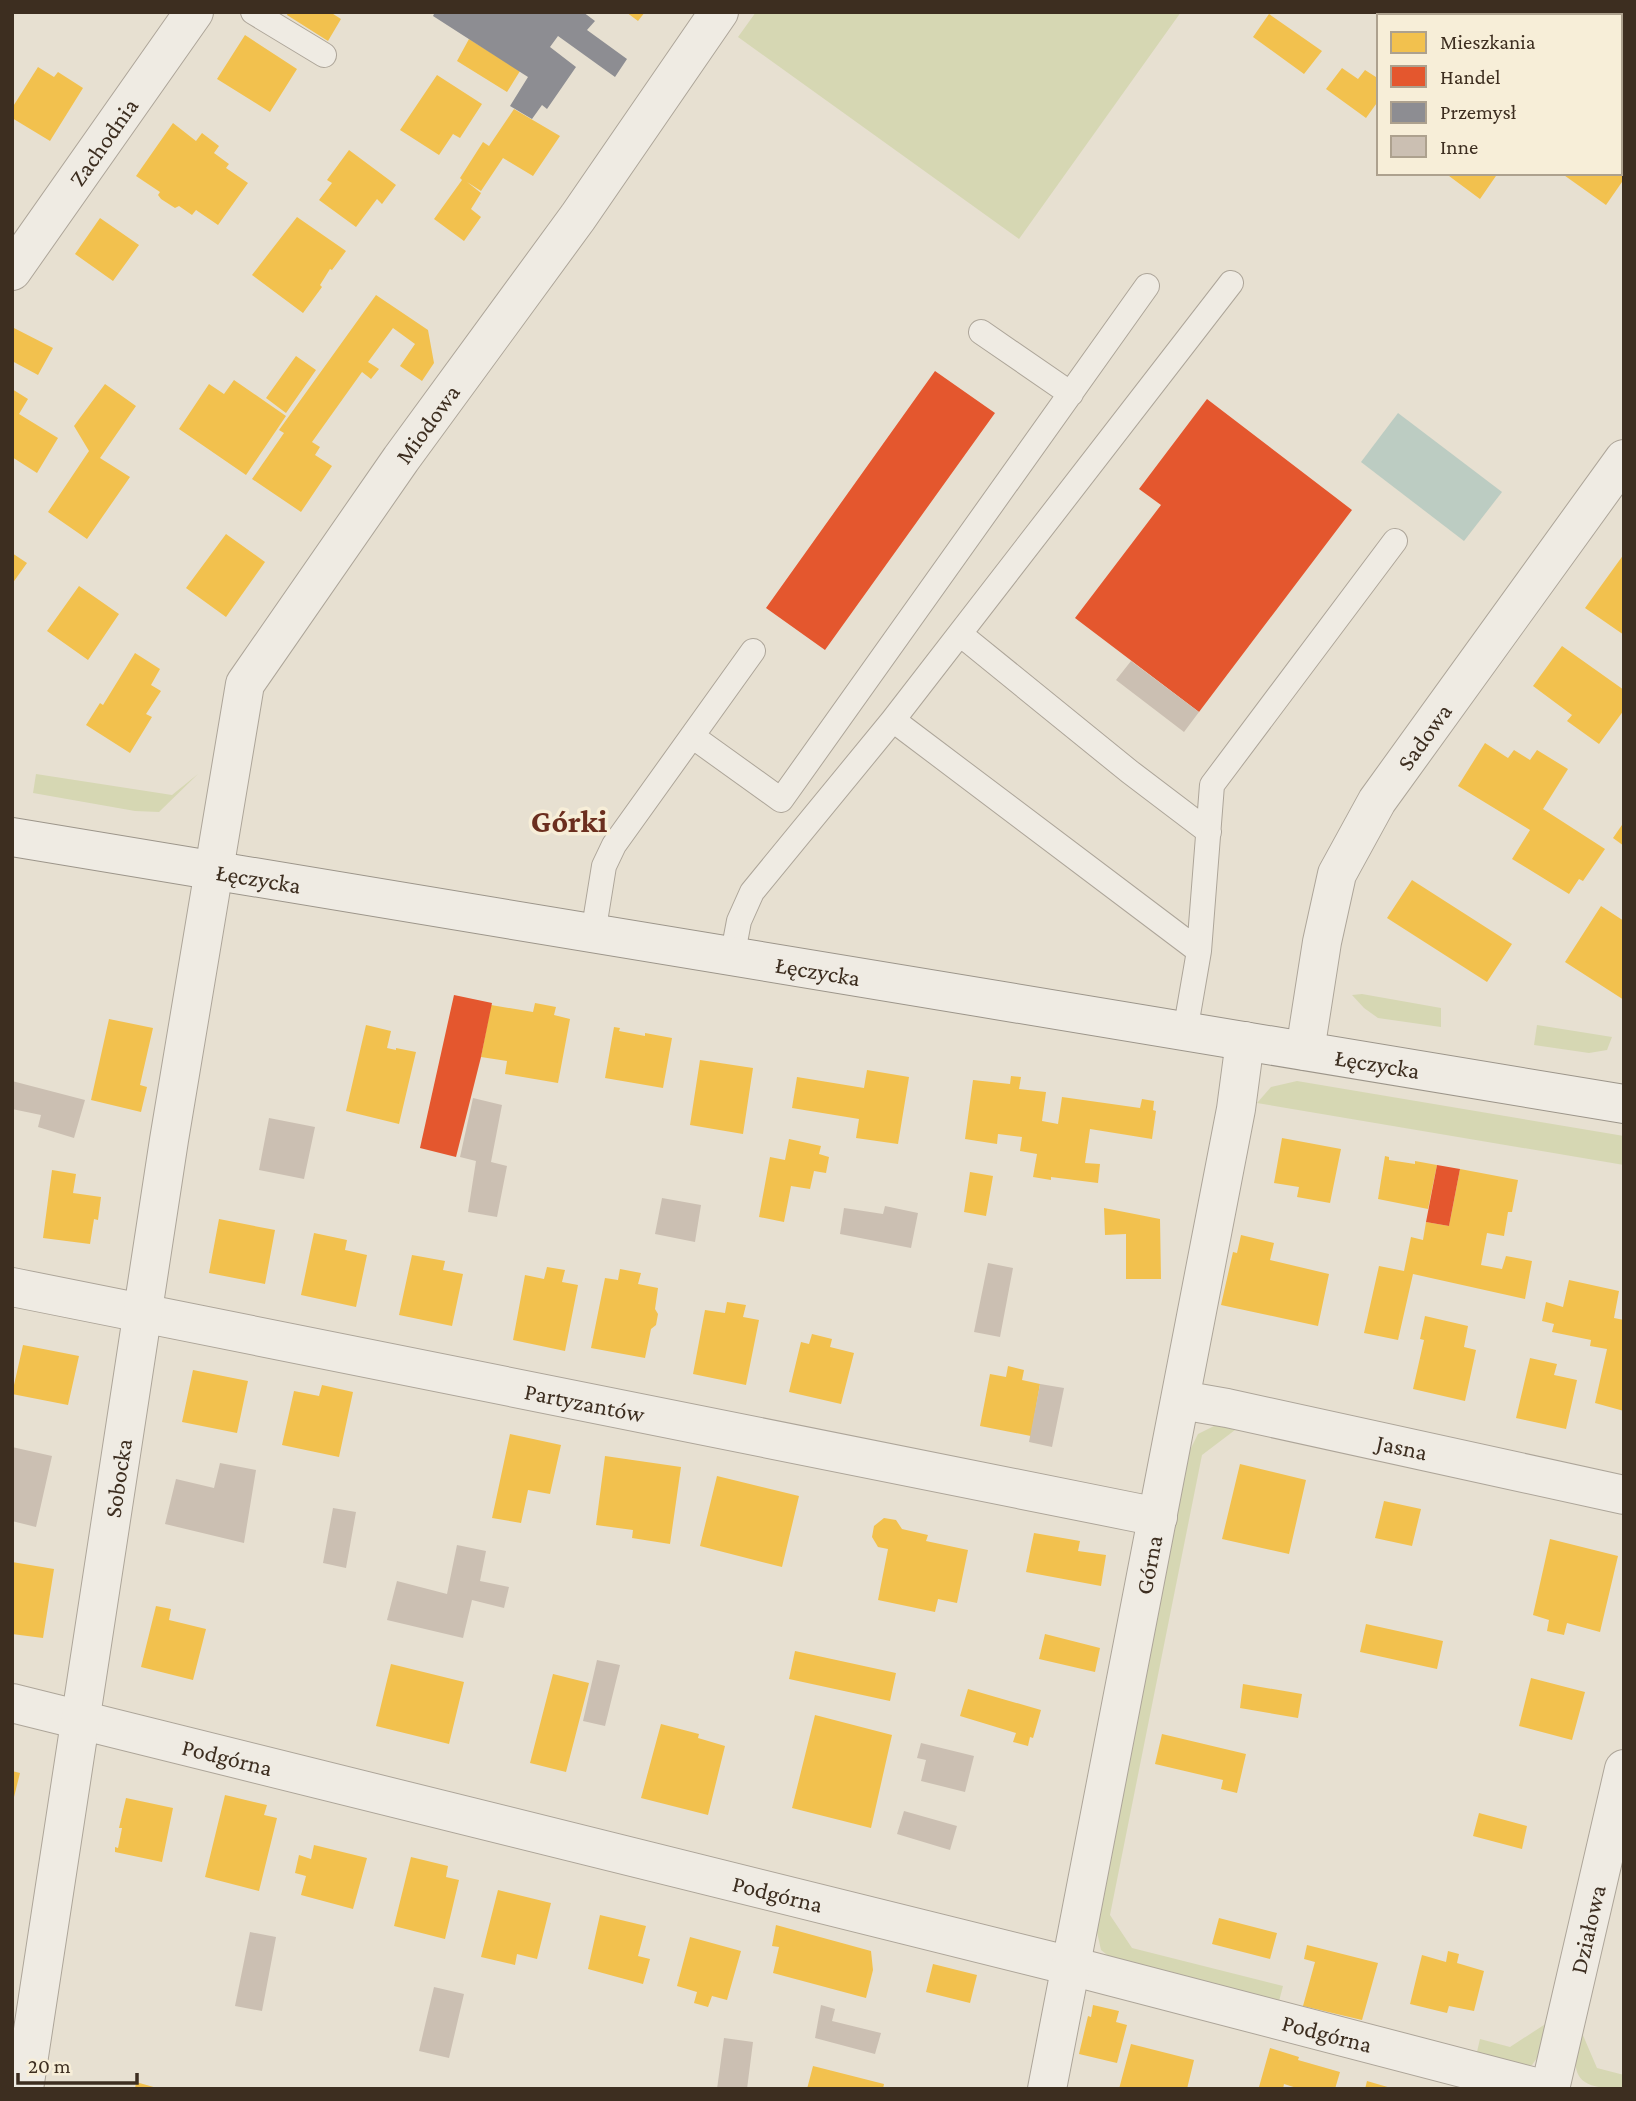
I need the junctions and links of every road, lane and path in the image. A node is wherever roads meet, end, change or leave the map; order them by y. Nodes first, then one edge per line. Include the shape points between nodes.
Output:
1 (194, 12) edge
2 (253, 12) edge
3 (719, 12) edge
4 (324, 55) dead end
5 (12, 271) edge
6 (1231, 283) dead end
7 (1147, 286) dead end
8 (981, 332) dead end
9 (1071, 394) junction
10 (1624, 459) edge
11 (1395, 541) dead end
12 (960, 634) junction
13 (753, 651) dead end
14 (893, 720) junction
15 (692, 736) junction
16 (1209, 832) junction
17 (12, 836) edge
18 (213, 870) junction
19 (593, 934) junction
20 (1199, 951) junction
21 (732, 958) junction
22 (1185, 1032) junction
23 (1245, 1041) junction
24 (1305, 1051) junction
25 (1624, 1104) edge
26 (12, 1287) edge
27 (144, 1313) junction
28 (1181, 1400) junction
29 (1624, 1495) edge
30 (1158, 1517) junction
31 (12, 1703) edge
32 (80, 1719) junction
33 (1624, 1769) edge
34 (1071, 1966) junction
35 (24, 2089) edge
36 (1047, 2089) edge
37 (1543, 2089) edge
38 (1550, 2089) edge

1 - 5 street, Zachodnia
2 - 4 lane
3 - 18 street, Miodowa via 245,684
6 - 12 lane
7 - 9 lane
8 - 9 lane
9 - 15 lane via 781,800
10 - 24 street, Sadowa via 1377,801 1337,874
11 - 16 lane via 1212,785
12 - 14 lane
12 - 16 lane
13 - 15 lane
14 - 20 lane
14 - 21 lane via 752,892 738,921
15 - 19 lane via 614,845 604,866
16 - 20 lane
17 - 18 street, Łęczycka
18 - 19 street, Łęczycka
18 - 27 street, Sobocka
19 - 21 street, Łęczycka
20 - 22 lane
21 - 22 street, Łęczycka
22 - 23 street, Łęczycka
23 - 24 street, Łęczycka
23 - 28 street, Górna
24 - 25 street, Łęczycka
26 - 27 street, Partyzantów
27 - 30 street, Partyzantów
27 - 32 street, Sobocka
28 - 29 street, Jasna
28 - 30 street, Górna
30 - 34 street, Górna
31 - 32 street, Podgórna
32 - 34 street, Podgórna
32 - 35 street, Sobocka
33 - 38 street, Działowa
34 - 36 street, Górna
34 - 37 street, Podgórna

